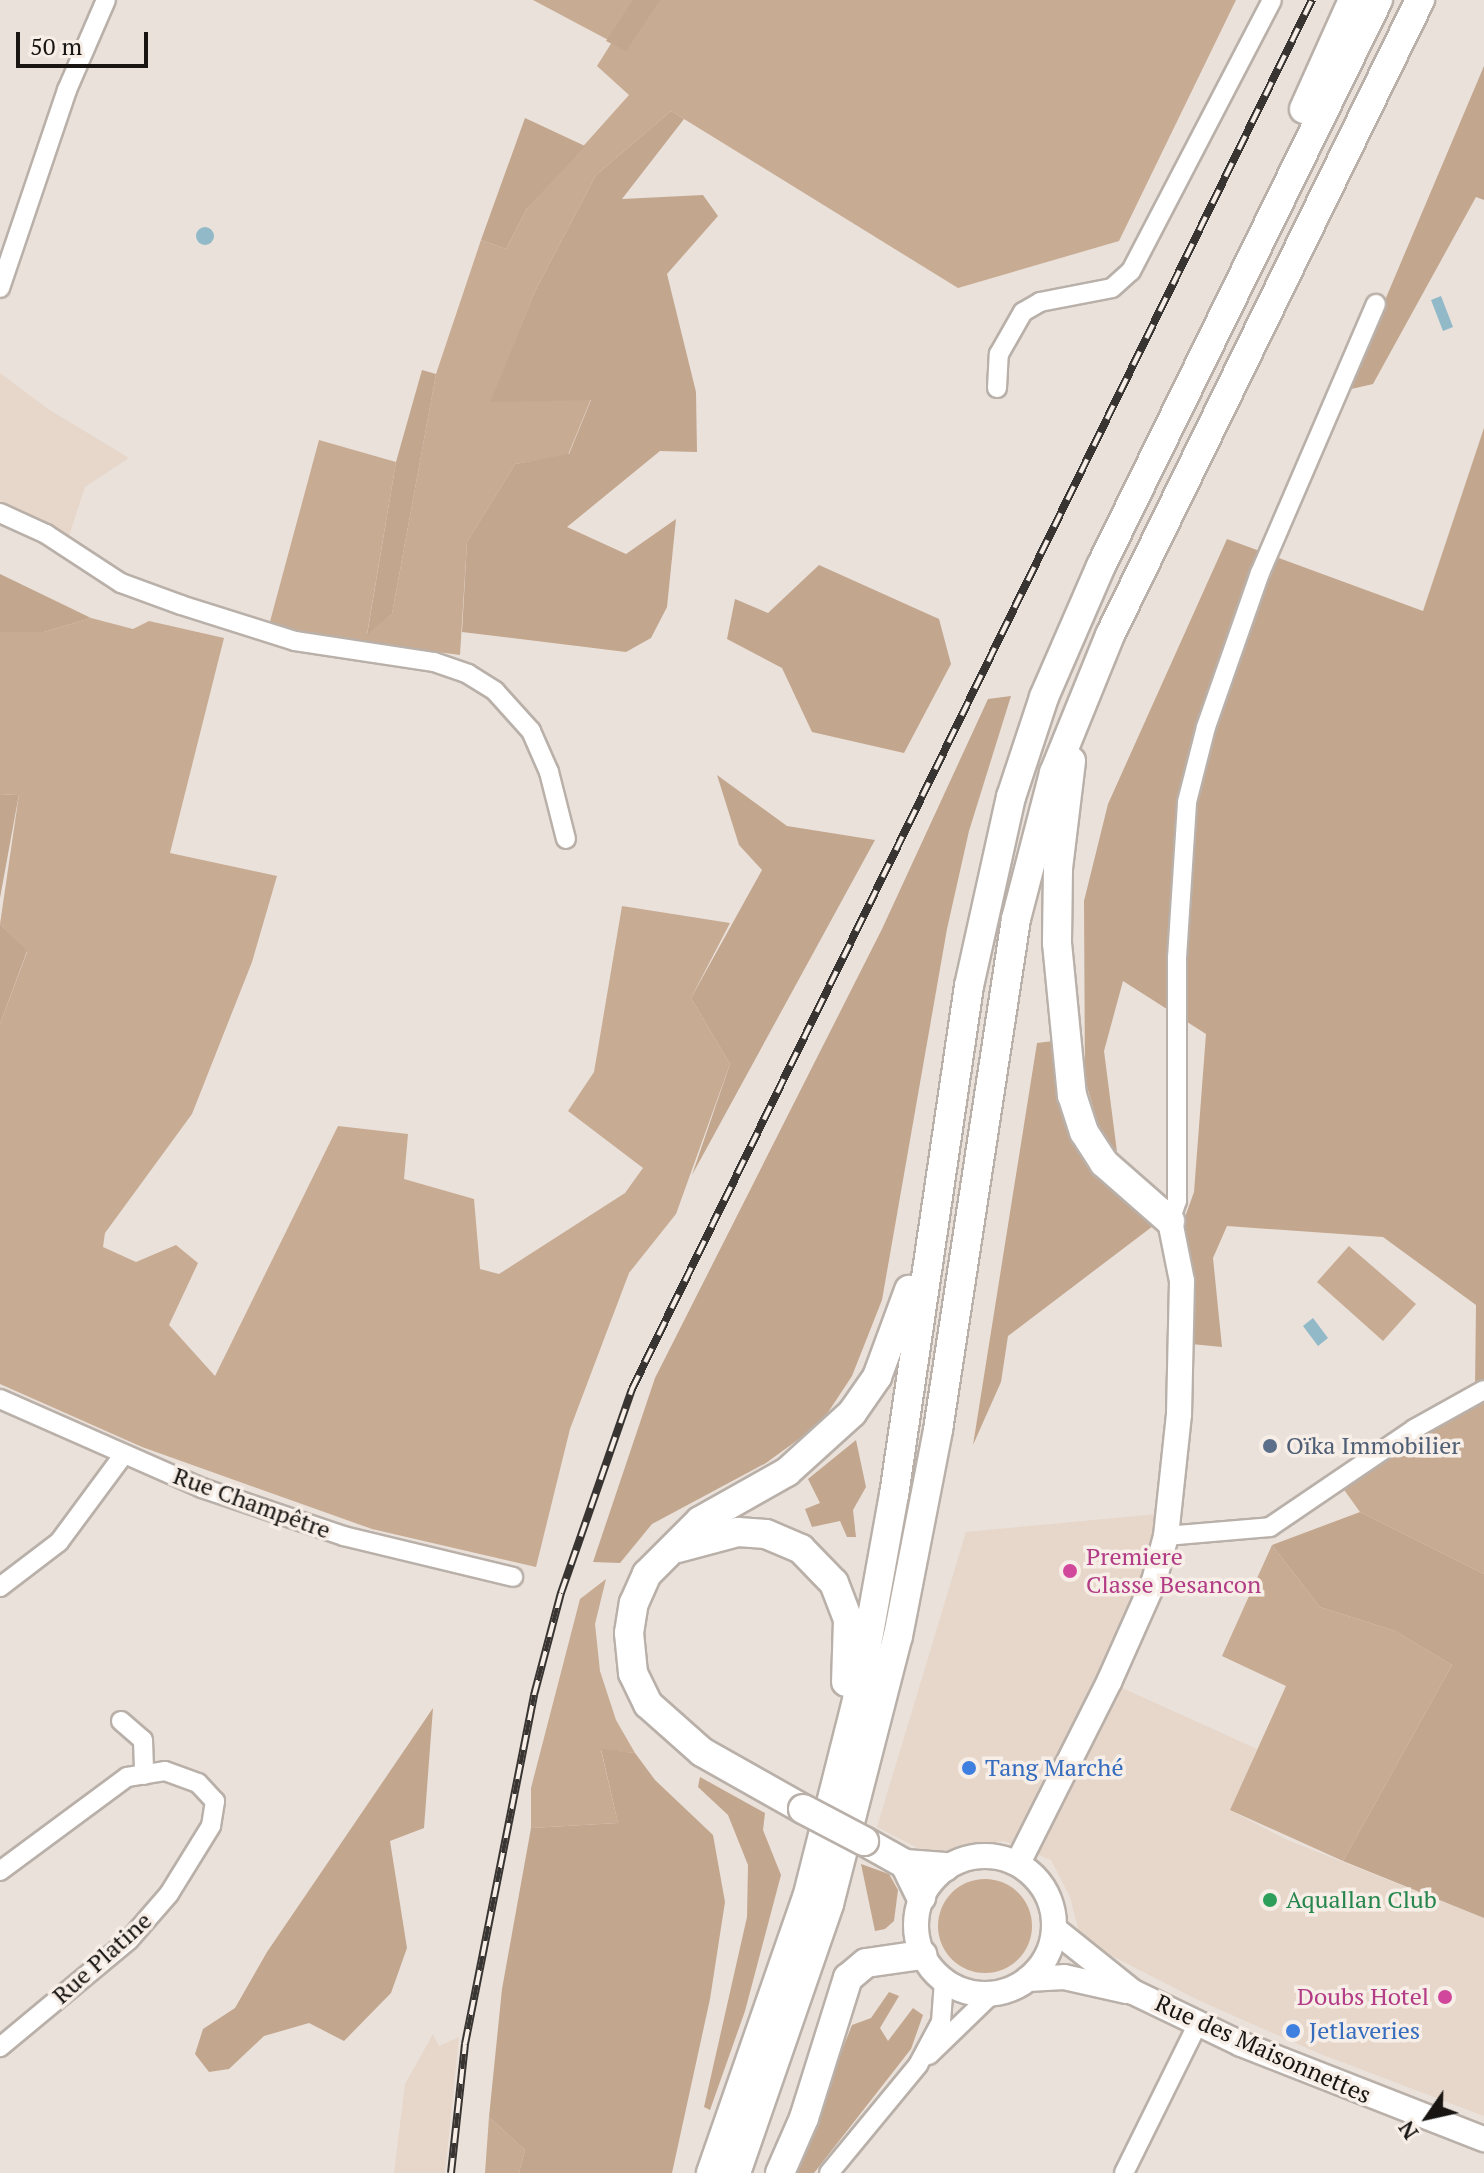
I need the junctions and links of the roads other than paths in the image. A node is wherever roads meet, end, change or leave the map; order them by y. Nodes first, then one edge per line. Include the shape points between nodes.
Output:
1 (106, 0) edge
2 (1272, 0) edge
3 (1353, 0) edge
4 (1378, 0) edge
5 (1420, 0) edge
6 (0, 287) edge
7 (1376, 304) dead end
8 (997, 388) dead end
9 (1136, 493) junction
10 (0, 513) edge
11 (1076, 718) junction
12 (566, 839) dead end
13 (938, 1194) junction
14 (1173, 1211) junction
15 (1484, 1390) edge
16 (0, 1399) edge
17 (124, 1454) junction
18 (1166, 1536) junction
19 (666, 1553) junction
20 (513, 1577) dead end
21 (0, 1587) edge
22 (121, 1721) dead end
23 (144, 1775) junction
24 (837, 1791) junction
25 (1018, 1863) junction
26 (905, 1864) junction
27 (945, 1867) junction
28 (0, 1871) edge
29 (921, 1897) junction
30 (1054, 1929) junction
31 (922, 1955) junction
32 (1028, 1979) junction
33 (944, 1981) junction
34 (1133, 1992) junction
35 (992, 1994) junction
36 (1198, 2023) junction
37 (0, 2047) edge
38 (918, 2065) junction
39 (1484, 2139) edge
40 (711, 2173) edge
41 (736, 2173) edge
42 (780, 2173) edge
43 (829, 2173) edge
44 (1124, 2173) edge

1 - 6 street via 67,90
2 - 8 street via 1131,271 1112,288 1040,302 1023,312 999,354
3 - 9 highway via 1186,356
4 - 9 highway
5 - 11 highway via 1171,506
7 - 14 street via 1238,629 1187,802 1177,958
9 - 13 highway via 1044,697 1001,831 969,986
10 - 12 street via 46,534 121,583 181,605 295,641 434,662 468,674 495,691 531,731 549,772
11 - 14 highway via 1058,899 1072,1095 1084,1132 1104,1163
11 - 41 highway via 1054,773 1016,919 938,1430 898,1636 829,1904
13 - 19 highway via 896,1335 852,1413 822,1445 700,1521
13 - 24 highway via 885,1551
14 - 18 main road via 1182,1281 1179,1414
15 - 18 street via 1414,1429 1270,1527
16 - 17 street, Rue Champêtre
17 - 20 street, Rue Champêtre via 202,1488 344,1536
17 - 21 street via 59,1542
18 - 25 main road via 1154,1581 1109,1682
19 - 24 highway via 707,1537 766,1534 801,1549 834,1583 848,1620
19 - 26 highway, bridge via 640,1589 629,1633 633,1673 648,1704 702,1752
22 - 23 street via 143,1740
23 - 28 street, Rue Platine via 127,1777
23 - 37 street, Rue Platine via 165,1771 198,1783 215,1801 211,1826 169,1894 129,1940
24 - 40 highway via 785,1964
25 - 27 main road via 981,1855
25 - 30 main road via 1049,1898
26 - 27 highway
26 - 29 highway
27 - 29 main road
29 - 31 main road via 915,1926
30 - 32 main road via 1046,1957
30 - 34 main road, Rue des Maisonnettes
31 - 33 main road
31 - 42 highway via 866,1963 848,1978 804,2118
32 - 34 main road, Rue des Maisonnettes via 1064,1977
32 - 35 main road
33 - 35 main road via 967,1992
33 - 38 street via 941,2022
34 - 36 main road, Rue des Maisonnettes
35 - 38 street
36 - 39 main road, Rue des Maisonnettes
36 - 44 street
38 - 43 street

